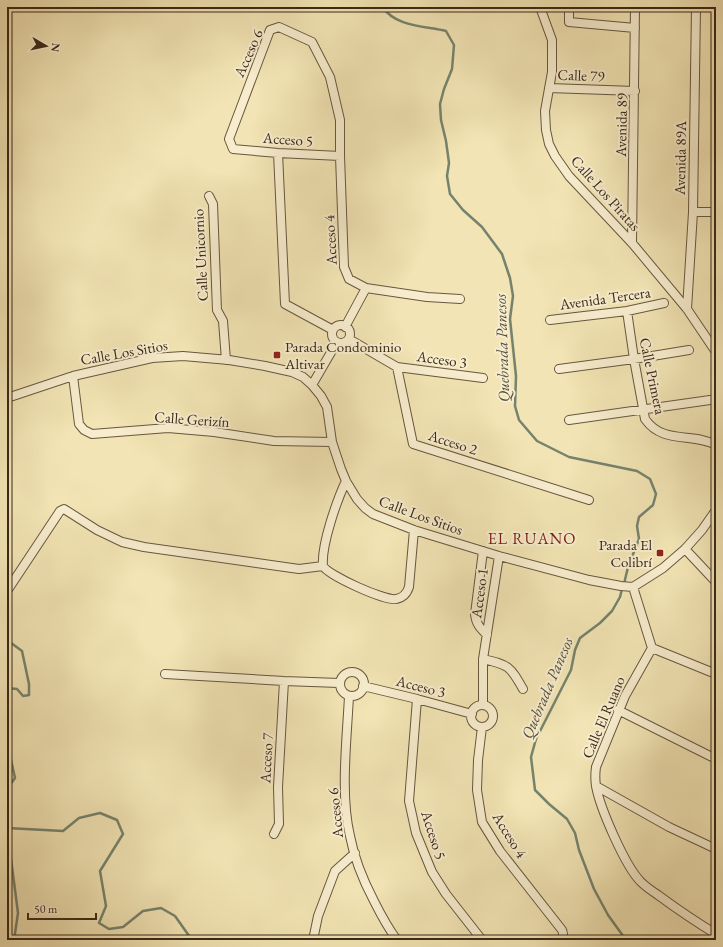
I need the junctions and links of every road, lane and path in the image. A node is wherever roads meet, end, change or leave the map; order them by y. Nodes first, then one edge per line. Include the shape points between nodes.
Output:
1 (540, 7) edge
2 (569, 7) edge
3 (635, 7) edge
4 (696, 7) edge
5 (635, 28) junction
6 (549, 88) junction
7 (635, 91) junction
8 (233, 148) joint
9 (278, 153) junction
10 (340, 156) junction
11 (209, 196) dead end
12 (693, 212) junction
13 (716, 212) edge
14 (632, 243) junction
15 (366, 288) junction
16 (460, 298) dead end
17 (664, 303) dead end
18 (687, 309) junction
19 (627, 311) junction
20 (550, 320) dead end
21 (345, 327) junction
22 (334, 330) junction
23 (349, 339) junction
24 (337, 342) junction
25 (690, 350) dead end
26 (716, 352) edge
27 (634, 359) junction
28 (226, 360) junction
29 (397, 367) junction
30 (559, 369) dead end
31 (73, 376) junction
32 (483, 378) dead end
33 (312, 385) junction
34 (7, 399) edge
35 (710, 400) dead end
36 (643, 410) junction
37 (569, 420) dead end
38 (332, 442) junction
39 (716, 445) edge
40 (346, 481) junction
41 (590, 500) dead end
42 (716, 510) edge
43 (414, 530) junction
44 (685, 549) junction
45 (484, 551) junction
46 (499, 556) junction
47 (323, 566) junction
48 (716, 582) edge
49 (633, 587) junction
50 (7, 591) edge
51 (487, 635) junction
52 (652, 648) junction
53 (483, 659) junction
54 (165, 674) dead end
55 (716, 674) edge
56 (284, 682) junction
57 (339, 683) junction
58 (364, 686) junction
59 (523, 689) dead end
60 (350, 696) junction
61 (417, 699) junction
62 (482, 704) junction
63 (618, 710) junction
64 (472, 714) junction
65 (482, 727) junction
66 (716, 759) edge
67 (596, 786) junction
68 (274, 834) dead end
69 (716, 849) edge
70 (355, 853) junction
71 (716, 934) edge
72 (313, 940) edge
73 (397, 940) edge
74 (482, 940) edge
75 (559, 940) edge

1 - 6 street, Calle Los Piratas via 552,40
2 - 5 street via 569,22
3 - 5 street, Avenida 89
4 - 12 street, Avenida 89A
5 - 7 street, Avenida 89
6 - 7 street, Calle 79
6 - 14 street, Calle Los Piratas via 546,130 555,156 569,176
7 - 14 street, Avenida 89
8 - 9 street, Acceso 5
8 - 10 street, Acceso 6 via 229,139 270,30 279,27 312,42 328,71 340,120
9 - 10 street, Acceso 5
9 - 22 street via 285,304
10 - 15 street, Acceso 4 via 344,267 349,279
11 - 28 street, Calle Unicornio via 213,204 217,310 223,321
12 - 13 street
12 - 18 street, Avenida 89A
14 - 18 street, Calle Los Piratas
15 - 16 street, Acceso 4 via 427,297
15 - 21 street
17 - 19 street, Avenida Tercera
18 - 26 street, Calle Los Piratas
19 - 20 street, Avenida Tercera
19 - 27 street, Calle Primera
21 - 22 street via 340,326
21 - 23 street via 350,333
22 - 24 street
23 - 24 street via 342,343
23 - 29 street
24 - 33 street
25 - 27 street
27 - 30 street
27 - 36 street, Calle Primera
28 - 31 street, Calle Los Sitios via 183,356 152,358
28 - 33 street, Calle Los Sitios via 292,372
29 - 32 street, Acceso 3
29 - 41 street, Acceso 2 via 413,444
31 - 34 street, Calle Los Sitios
31 - 38 street, Calle Gerizín via 79,424 92,434 168,428 274,441
33 - 38 street, Calle Los Sitios via 327,407
35 - 36 street
36 - 37 street
36 - 39 street, Calle Primera via 649,424 664,434
38 - 40 street, Calle Los Sitios
40 - 43 street, Calle Los Sitios via 357,499 373,514
40 - 47 street via 338,498 324,550
42 - 44 street
43 - 45 street, Calle Los Sitios
43 - 47 street via 409,587 403,597 398,599 385,599 331,574
44 - 48 street
44 - 49 street via 663,568
45 - 46 street, Calle Los Sitios
45 - 51 street, Acceso 1 via 475,614 476,621
46 - 49 street, Calle Los Sitios via 589,580
46 - 51 street, Acceso 1
47 - 50 street via 299,569 144,547 122,542 96,530 64,509 60,511
49 - 52 street
51 - 53 street, Acceso 1
52 - 55 street
52 - 63 street, Calle El Ruano
53 - 59 street via 505,664 515,673
53 - 62 street, Acceso 1
54 - 56 street
56 - 57 street
56 - 68 street, Acceso 7 via 278,787 279,824
57 - 58 street via 345,673 353,672 360,675
57 - 60 street via 341,690
58 - 60 street via 360,693
58 - 61 street, Acceso 3
60 - 70 street, Acceso 6 via 346,808
61 - 64 street, Acceso 3
61 - 74 street, Acceso 5 via 409,801 416,833 432,872
62 - 64 street via 475,707
62 - 65 street via 492,710 493,718 489,724
63 - 66 street
63 - 67 street, Calle El Ruano via 596,767
64 - 65 street via 473,721
65 - 75 street, Acceso 4 via 477,790 482,822 500,851 562,930 563,934
67 - 69 street via 669,827
67 - 71 street, Calle El Ruano via 610,827 625,859 640,882
70 - 72 street via 335,872 318,916
70 - 73 street, Acceso 6 via 364,882 388,929

